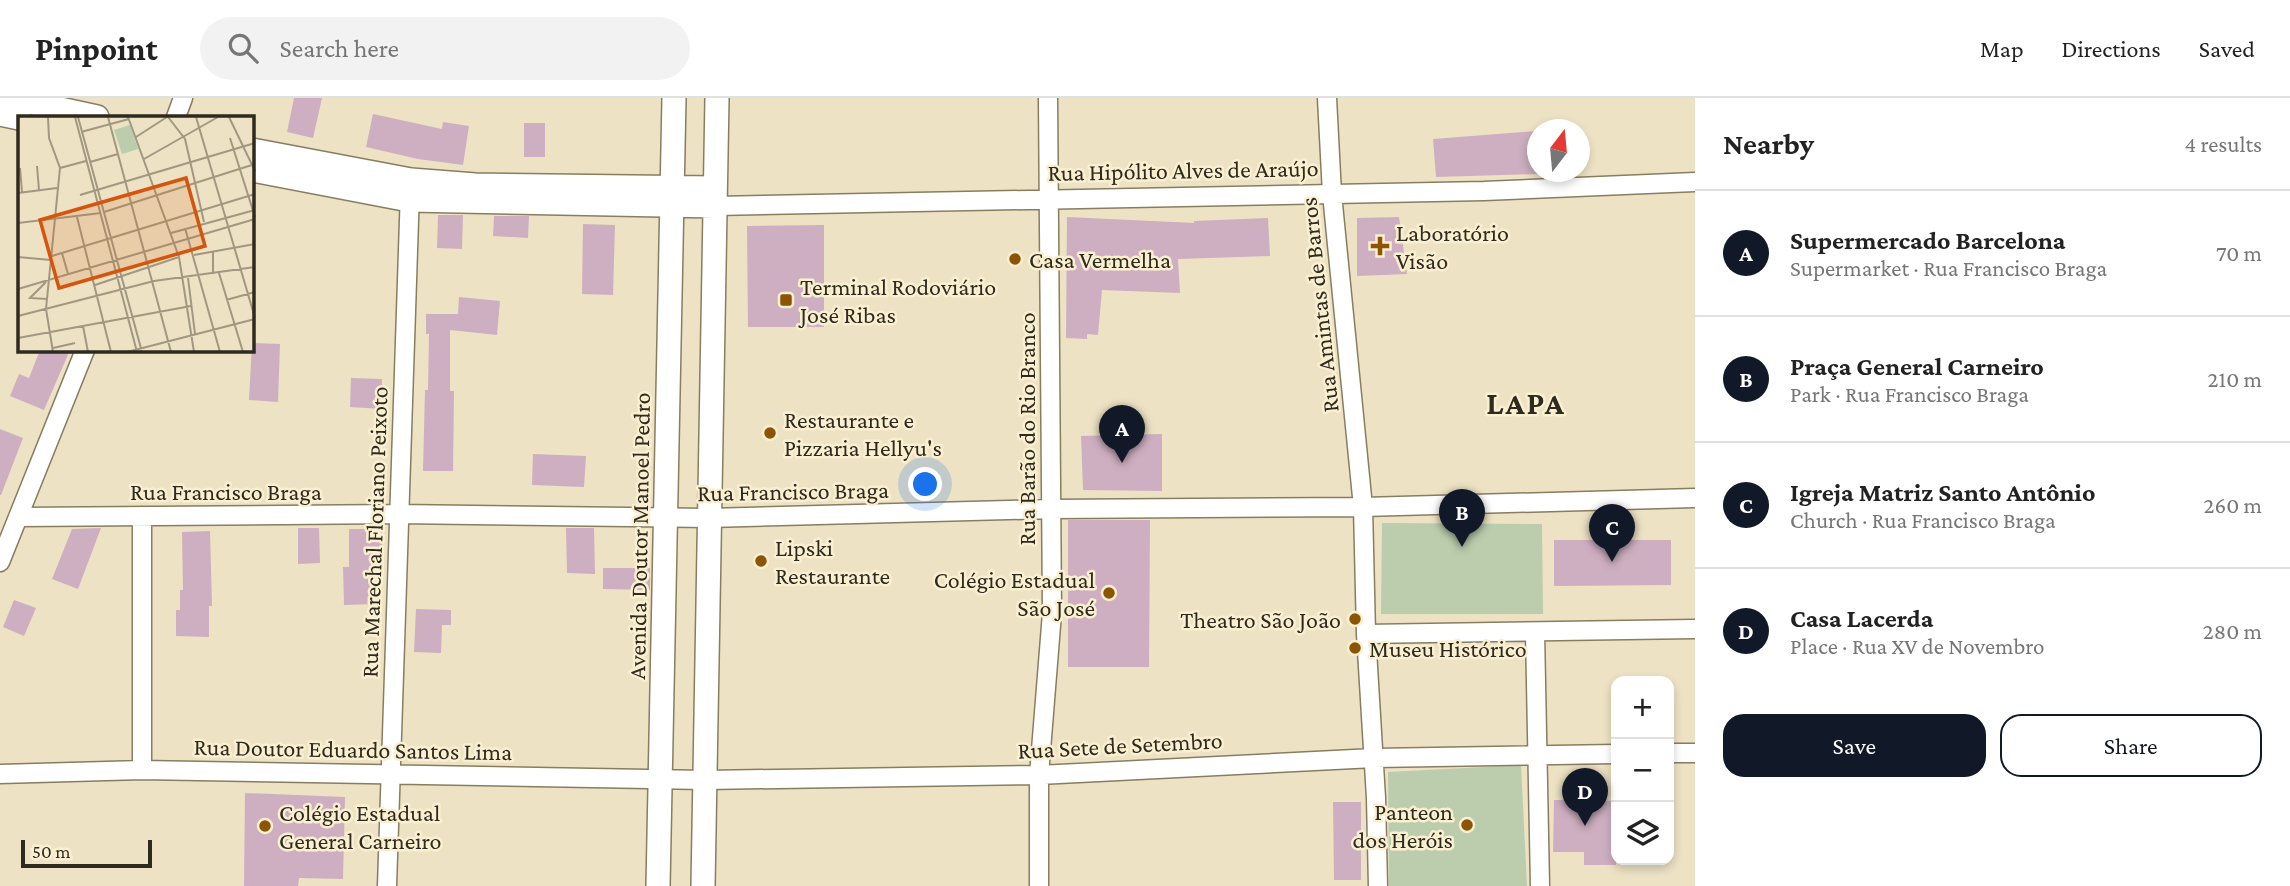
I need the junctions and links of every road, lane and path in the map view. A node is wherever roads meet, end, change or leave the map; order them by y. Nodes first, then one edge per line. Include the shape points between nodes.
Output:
1 (9, 98) edge
2 (183, 98) edge
3 (674, 98) edge
4 (717, 98) edge
5 (1048, 98) edge
6 (1327, 98) edge
7 (0, 114) edge
8 (92, 116) edge
9 (176, 116) edge
10 (18, 118) edge
11 (254, 151) edge
12 (254, 170) edge
13 (1695, 182) edge
14 (410, 190) junction
15 (1332, 194) junction
16 (672, 197) junction
17 (715, 197) junction
18 (1049, 199) junction
19 (84, 352) edge
20 (1695, 498) edge
21 (1363, 507) junction
22 (1051, 509) junction
23 (399, 514) junction
24 (142, 516) junction
25 (18, 517) junction
26 (666, 517) junction
27 (709, 518) junction
28 (1, 558) edge
29 (1695, 629) edge
30 (1535, 632) junction
31 (1366, 634) junction
32 (1674, 753) edge
33 (1695, 753) edge
34 (1538, 754) junction
35 (1611, 754) edge
36 (1374, 758) junction
37 (142, 771) junction
38 (0, 774) edge
39 (391, 774) junction
40 (1039, 775) junction
41 (660, 779) junction
42 (705, 780) junction
43 (387, 886) edge
44 (658, 886) edge
45 (703, 886) edge
46 (1039, 886) edge
47 (1378, 886) edge
48 (1540, 886) edge

1 - 8 main road
2 - 9 street
3 - 16 main road, Avenida Doutor Manoel Pedro
4 - 17 main road
5 - 18 street, Rua Barão do Rio Branco
6 - 15 street, Rua Amintas de Barros
7 - 10 main road
11 - 14 main road
12 - 14 main road
13 - 15 street, Rua Hipólito Alves de Araújo
14 - 16 main road via 475,186
14 - 23 street, Rua Marechal Floriano Peixoto
15 - 18 street, Rua Hipólito Alves de Araújo
15 - 21 street, Rua Amintas de Barros
16 - 17 main road
16 - 26 main road, Avenida Doutor Manoel Pedro
17 - 18 street, Rua Hipólito Alves de Araújo
17 - 27 main road
18 - 22 street, Rua Barão do Rio Branco
19 - 25 street
20 - 21 street, Rua Francisco Braga
21 - 22 street, Rua Francisco Braga
21 - 31 street, Rua Amintas de Barros
22 - 27 street, Rua Francisco Braga
22 - 40 street, Rua Barão do Rio Branco via 1052,613
23 - 24 street, Rua Francisco Braga
23 - 26 street, Rua Francisco Braga
23 - 39 street, Rua Marechal Floriano Peixoto
24 - 25 street, Rua Francisco Braga
24 - 37 street
25 - 28 street
26 - 27 street, Rua Francisco Braga
26 - 41 main road, Avenida Doutor Manoel Pedro
27 - 42 main road
29 - 30 street
30 - 31 street
30 - 34 street
31 - 36 street, Rua Amintas de Barros
32 - 33 street
34 - 35 street, Rua Sete de Setembro
34 - 36 street, Rua Sete de Setembro
34 - 48 street
36 - 40 street, Rua Sete de Setembro
36 - 47 street, Rua Amintas de Barros
37 - 38 street, Rua Doutor Eduardo Santos Lima
37 - 39 street, Rua Doutor Eduardo Santos Lima
39 - 41 street, Rua Doutor Eduardo Santos Lima
39 - 43 street, Rua Marechal Floriano Peixoto
40 - 42 street, Rua Sete de Setembro
40 - 46 street, Rua Barão do Rio Branco
41 - 42 street, Rua Doutor Eduardo Santos Lima
41 - 44 main road, Avenida Doutor Manoel Pedro
42 - 45 main road

